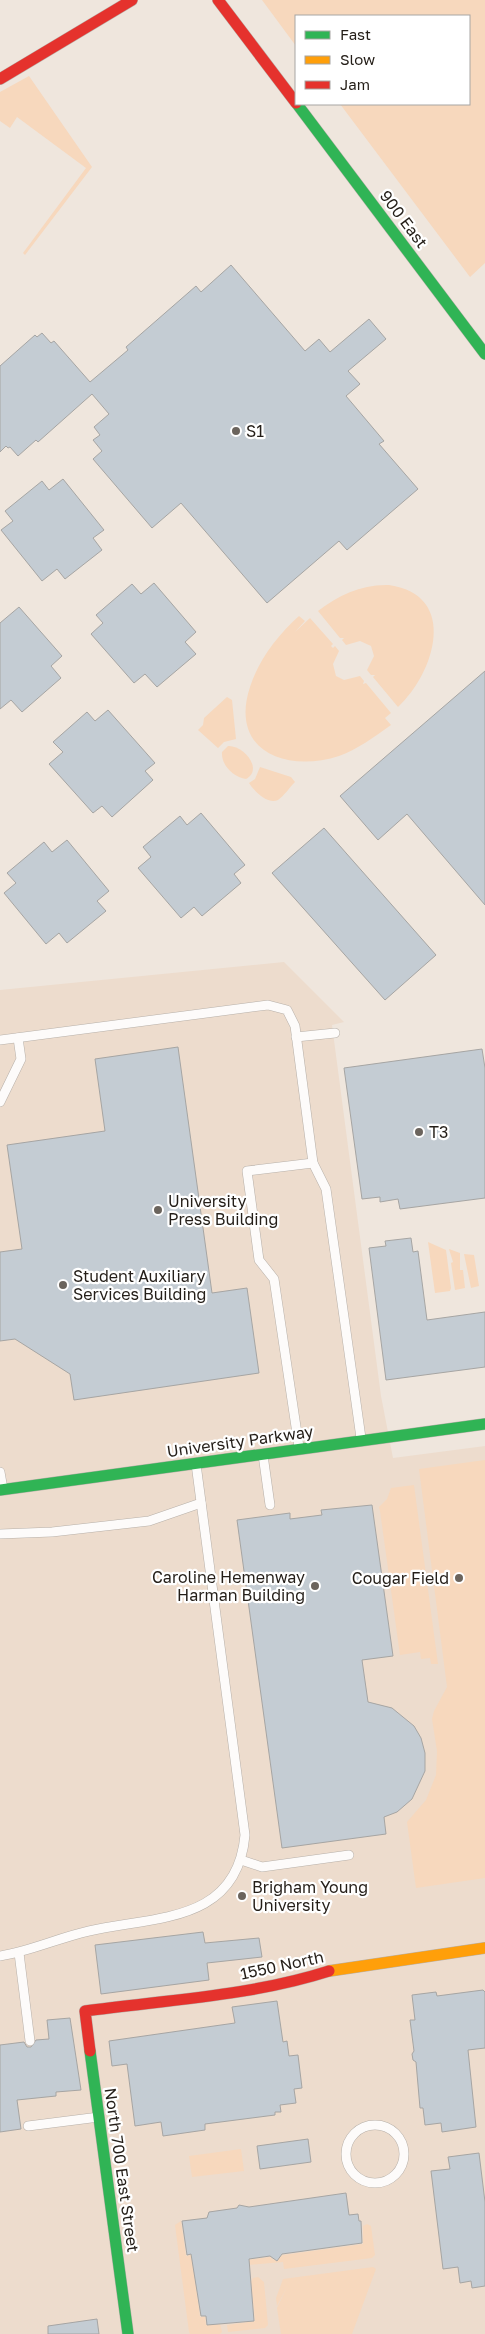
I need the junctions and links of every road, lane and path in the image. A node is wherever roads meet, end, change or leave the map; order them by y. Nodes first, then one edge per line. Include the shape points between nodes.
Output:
1 (132, 0) edge
2 (218, 0) edge
3 (0, 78) edge
4 (295, 102) edge
5 (298, 105) edge
6 (485, 354) edge
7 (335, 1033) dead end
8 (18, 1038) junction
9 (296, 1038) junction
10 (0, 1040) edge
11 (0, 1102) edge
12 (313, 1163) junction
13 (485, 1424) edge
14 (362, 1441) junction
15 (299, 1449) junction
16 (263, 1454) junction
17 (196, 1464) junction
18 (0, 1472) edge
19 (1, 1489) edge
20 (201, 1503) junction
21 (270, 1505) dead end
22 (0, 1534) edge
23 (350, 1856) dead end
24 (240, 1860) junction
25 (485, 1948) edge
26 (19, 1953) junction
27 (0, 1956) edge
28 (85, 2011) joint
29 (30, 2041) dead end
30 (99, 2117) junction
31 (28, 2126) dead end
32 (348, 2142) joint
33 (128, 2334) edge

1 - 3 main road
2 - 4 main road, 900 East
5 - 6 main road, 900 East
7 - 9 lane
8 - 9 lane via 268,1005 287,1010 293,1020
8 - 10 lane
8 - 11 lane via 21,1059
9 - 12 lane
12 - 14 lane via 326,1189
12 - 15 lane via 247,1171 260,1260 274,1279
13 - 14 main road, University Parkway
14 - 15 main road, University Parkway
15 - 16 main road, University Parkway
16 - 17 main road, University Parkway
16 - 21 lane
17 - 19 main road, University Parkway
17 - 20 lane
18 - 19 lane
20 - 22 lane via 149,1521
20 - 24 lane via 245,1835
23 - 24 lane via 262,1867
24 - 26 lane via 222,1890 194,1910 153,1921 86,1932
25 - 28 main road, 1550 North via 330,1971 262,1988
26 - 27 lane
26 - 29 lane
28 - 30 main road, North 700 East Street
30 - 31 lane
30 - 33 main road, North 700 East Street
32 - 32 lane via 346,2161 357,2178 366,2182 376,2183 393,2176 403,2161 402,2143 390,2129 372,2125 362,2127

